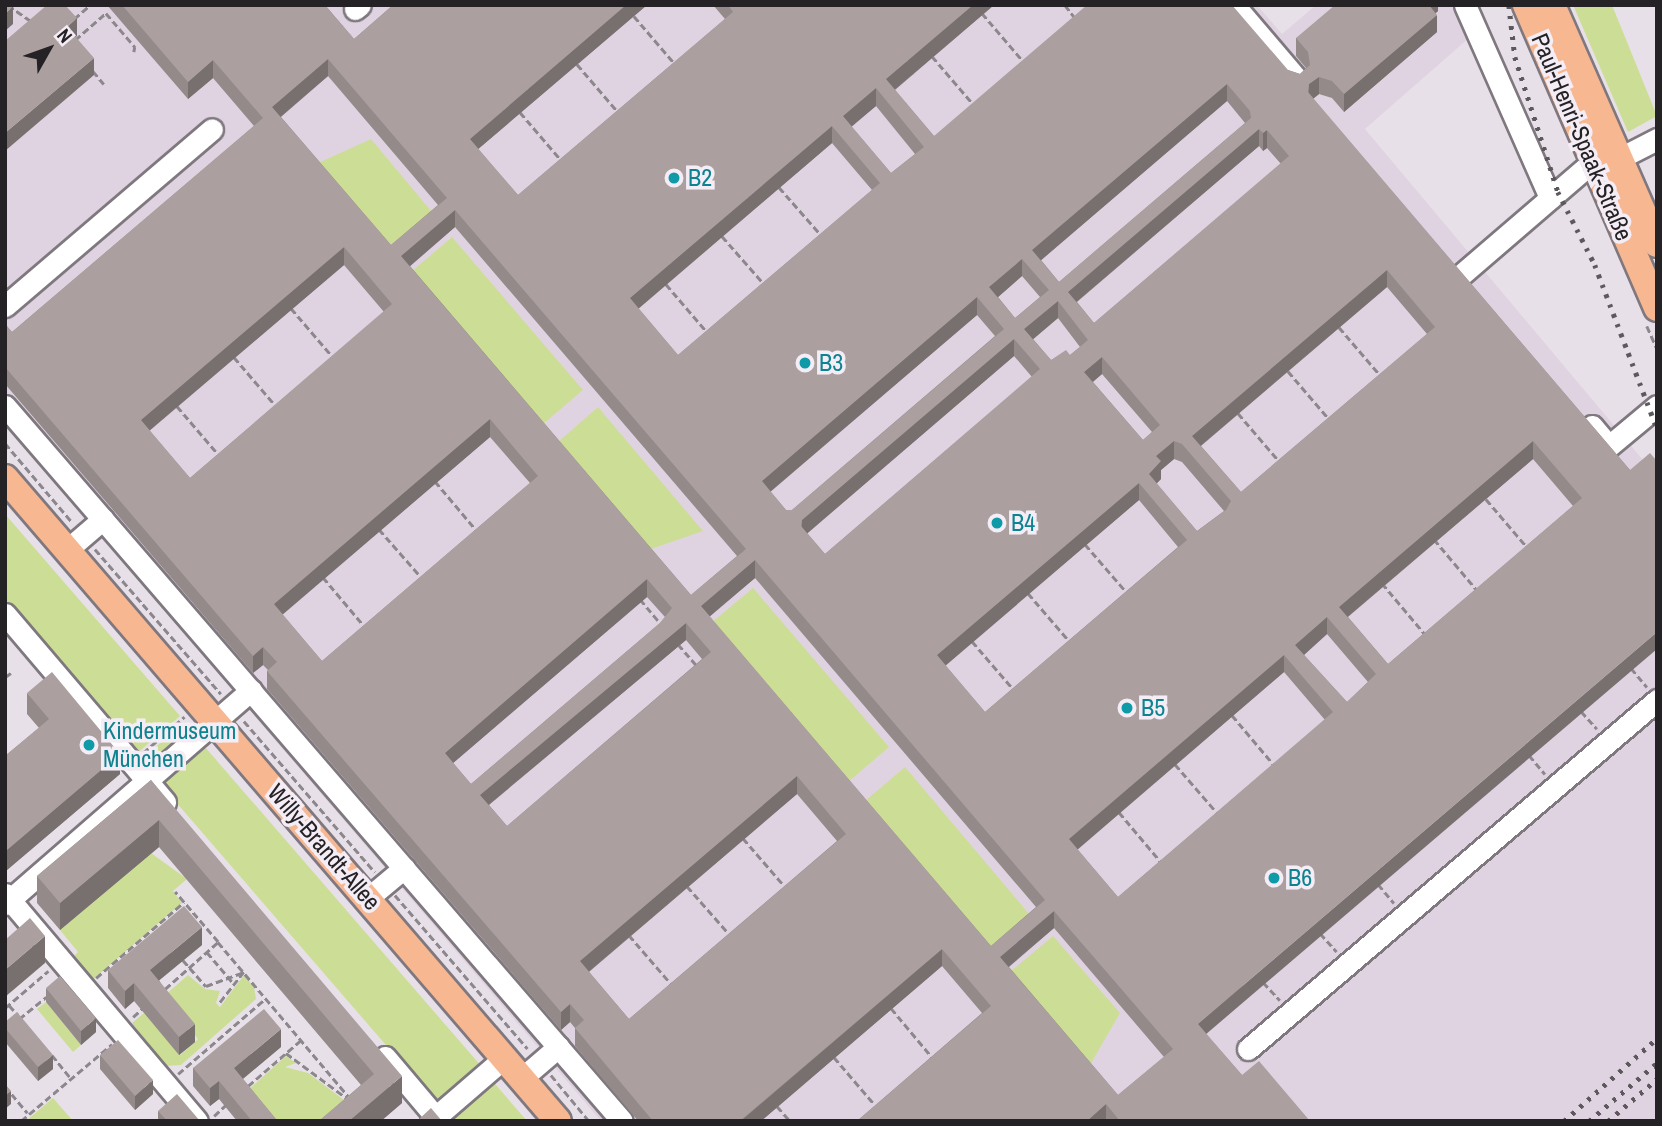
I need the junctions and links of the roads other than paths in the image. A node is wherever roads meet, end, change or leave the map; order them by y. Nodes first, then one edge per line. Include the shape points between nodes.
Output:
1 (1234, 5) edge
2 (1465, 5) edge
3 (1526, 5) edge
4 (1552, 5) edge
5 (1297, 79) edge
6 (212, 130) dead end
7 (1657, 139) edge
8 (1620, 158) junction
9 (1592, 162) junction
10 (1550, 198) junction
11 (1657, 244) edge
12 (1444, 253) edge
13 (1462, 274) junction
14 (1479, 294) edge
15 (5, 306) edge
16 (1657, 308) edge
17 (1574, 405) edge
18 (5, 406) edge
19 (1657, 406) edge
20 (5, 478) edge
21 (103, 519) junction
22 (76, 543) junction
23 (5, 614) edge
24 (251, 690) junction
25 (1653, 694) edge
26 (223, 713) junction
27 (148, 782) junction
28 (184, 824) edge
29 (404, 868) junction
30 (376, 891) junction
31 (7, 899) edge
32 (373, 1044) edge
33 (558, 1047) junction
34 (1248, 1049) dead end
35 (504, 1058) junction
36 (531, 1071) junction
37 (435, 1119) edge
38 (197, 1121) edge
39 (558, 1121) edge
40 (622, 1121) edge

1 - 5 street
2 - 10 street
3 - 9 main road, Paul-Henri-Spaak-Straße
4 - 8 main road, Paul-Henri-Spaak-Straße
6 - 15 street
7 - 8 street
8 - 9 street
8 - 11 main road, Paul-Henri-Spaak-Straße
9 - 10 street
9 - 16 main road, Paul-Henri-Spaak-Straße
10 - 13 street
12 - 13 street
13 - 14 street
17 - 19 street via 1609,446
18 - 21 street
20 - 22 main road, Willy-Brandt-Allee
21 - 22 street
21 - 24 street
22 - 26 main road, Willy-Brandt-Allee
23 - 27 street
24 - 26 street
24 - 29 street
25 - 34 street via 1608,742
26 - 27 street
26 - 30 main road, Willy-Brandt-Allee
27 - 28 street
27 - 31 street
29 - 30 street
29 - 33 street
30 - 35 main road, Willy-Brandt-Allee
31 - 38 street
32 - 37 street
33 - 36 street
33 - 40 street
35 - 36 main road, Willy-Brandt-Allee
35 - 37 street
36 - 39 main road, Willy-Brandt-Allee

